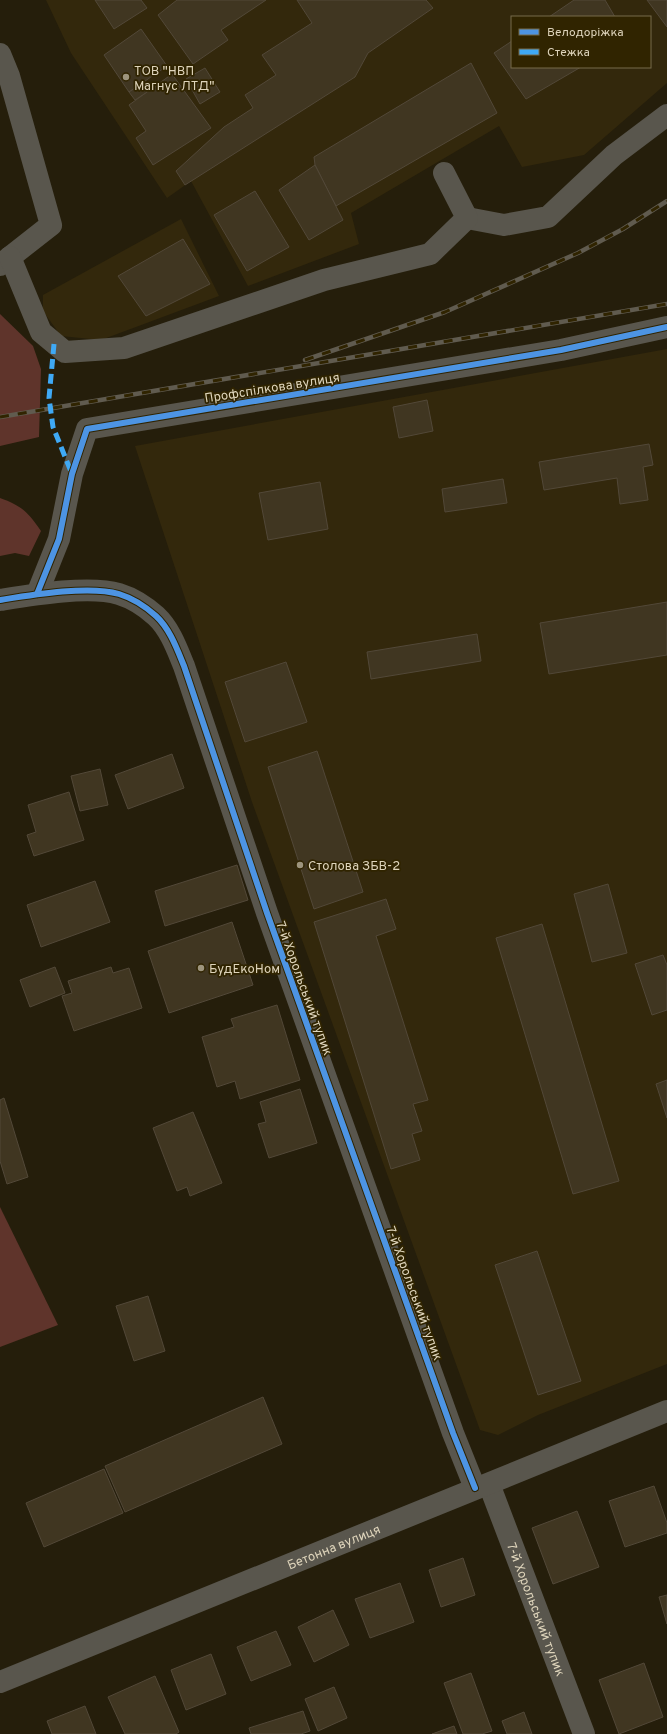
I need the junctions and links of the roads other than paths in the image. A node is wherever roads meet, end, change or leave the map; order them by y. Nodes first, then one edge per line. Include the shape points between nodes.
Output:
1 (0, 54) edge
2 (667, 115) edge
3 (444, 173) dead end
4 (467, 218) junction
5 (5, 261) edge
6 (667, 326) edge
7 (37, 594) junction
8 (0, 600) edge
9 (667, 1411) edge
10 (482, 1486) junction
11 (0, 1682) edge
12 (584, 1734) edge

1 - 5 street via 9,76 51,225
2 - 4 street via 614,155 548,217 504,225
3 - 4 street
4 - 5 street via 430,254 324,280 124,348 65,352 41,332
6 - 7 street, Профспілкова вулиця via 562,350 87,429 72,474 59,538
7 - 8 street
7 - 10 street, 7-й Хорольський тупик via 94,591 119,594 157,616 174,641 187,673 266,913 450,1426
9 - 10 street, Бетонна вулиця
10 - 11 street, Бетонна вулиця
10 - 12 street, 7-й Хорольський тупик

